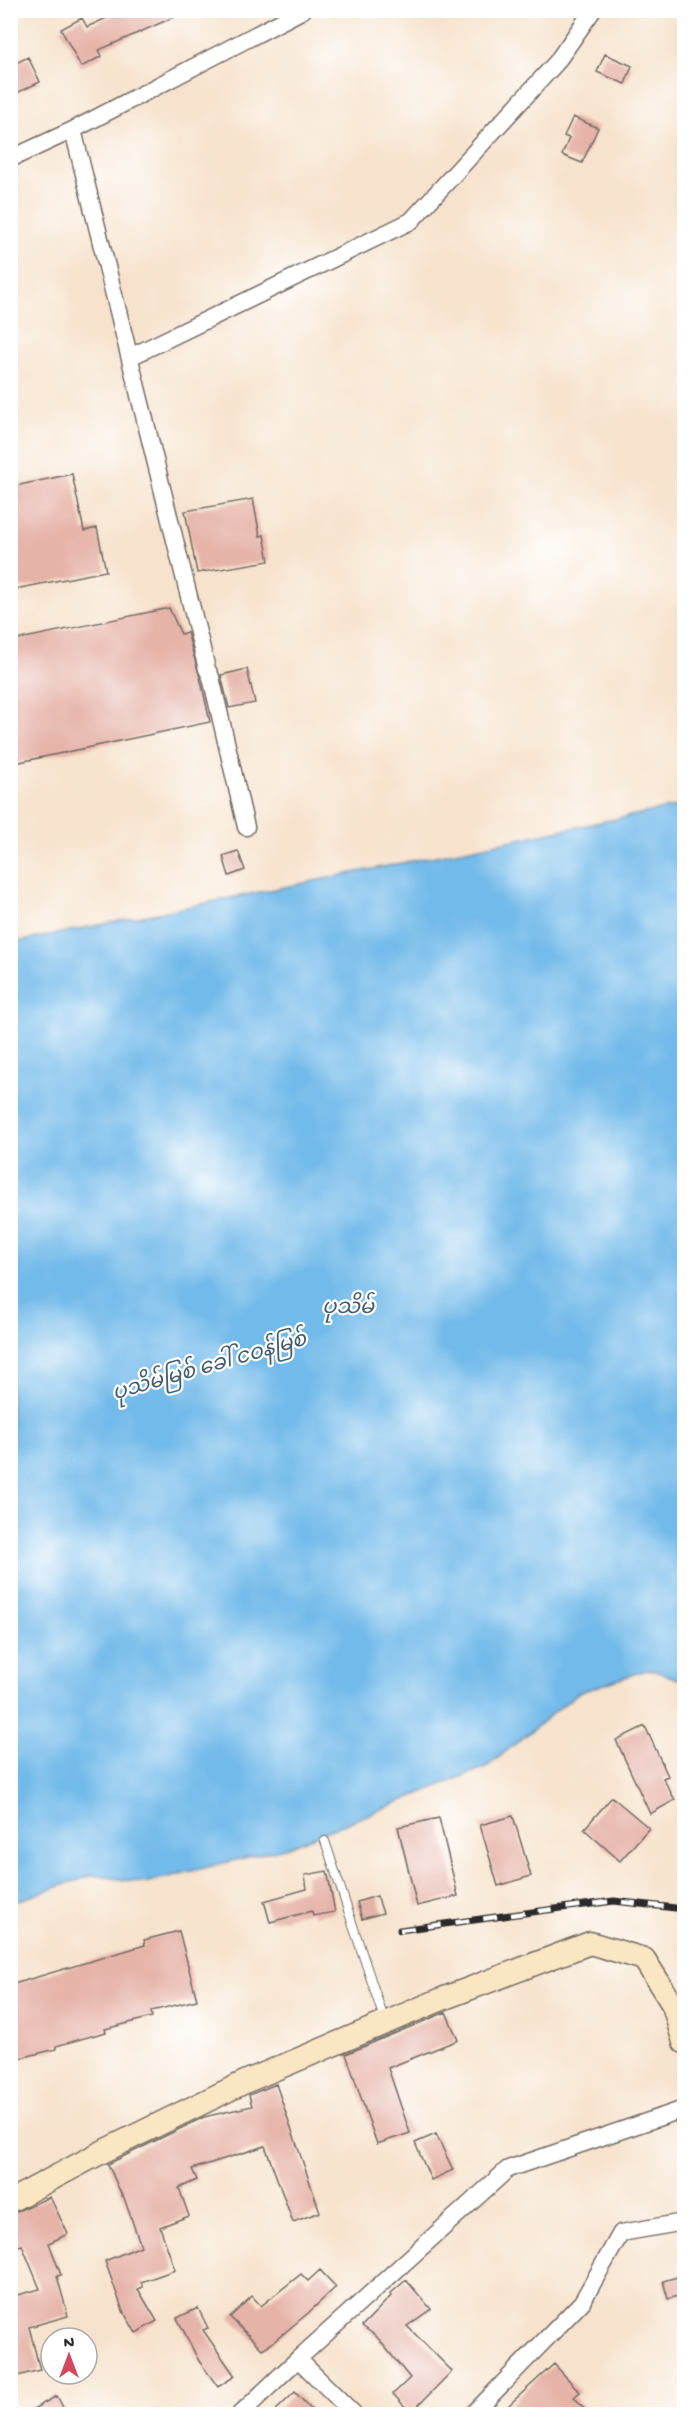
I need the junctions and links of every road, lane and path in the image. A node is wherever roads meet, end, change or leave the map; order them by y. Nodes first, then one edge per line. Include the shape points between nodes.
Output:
1 (303, 10) edge
2 (593, 10) edge
3 (73, 130) junction
4 (10, 159) edge
5 (130, 357) junction
6 (246, 827) dead end
7 (325, 1841) dead end
8 (385, 2022) junction
9 (684, 2042) edge
10 (684, 2109) edge
11 (10, 2201) edge
12 (684, 2222) edge
13 (298, 2359) junction
14 (240, 2415) edge
15 (354, 2415) edge
16 (472, 2415) edge

1 - 3 street
2 - 5 street via 556,63 411,221
3 - 4 street
3 - 5 street
5 - 6 street
7 - 8 lane
8 - 9 street via 590,1943 644,1959 672,2005
8 - 11 street via 185,2111
10 - 13 street via 508,2169
12 - 16 street via 621,2234 582,2302
13 - 14 street
13 - 15 street

